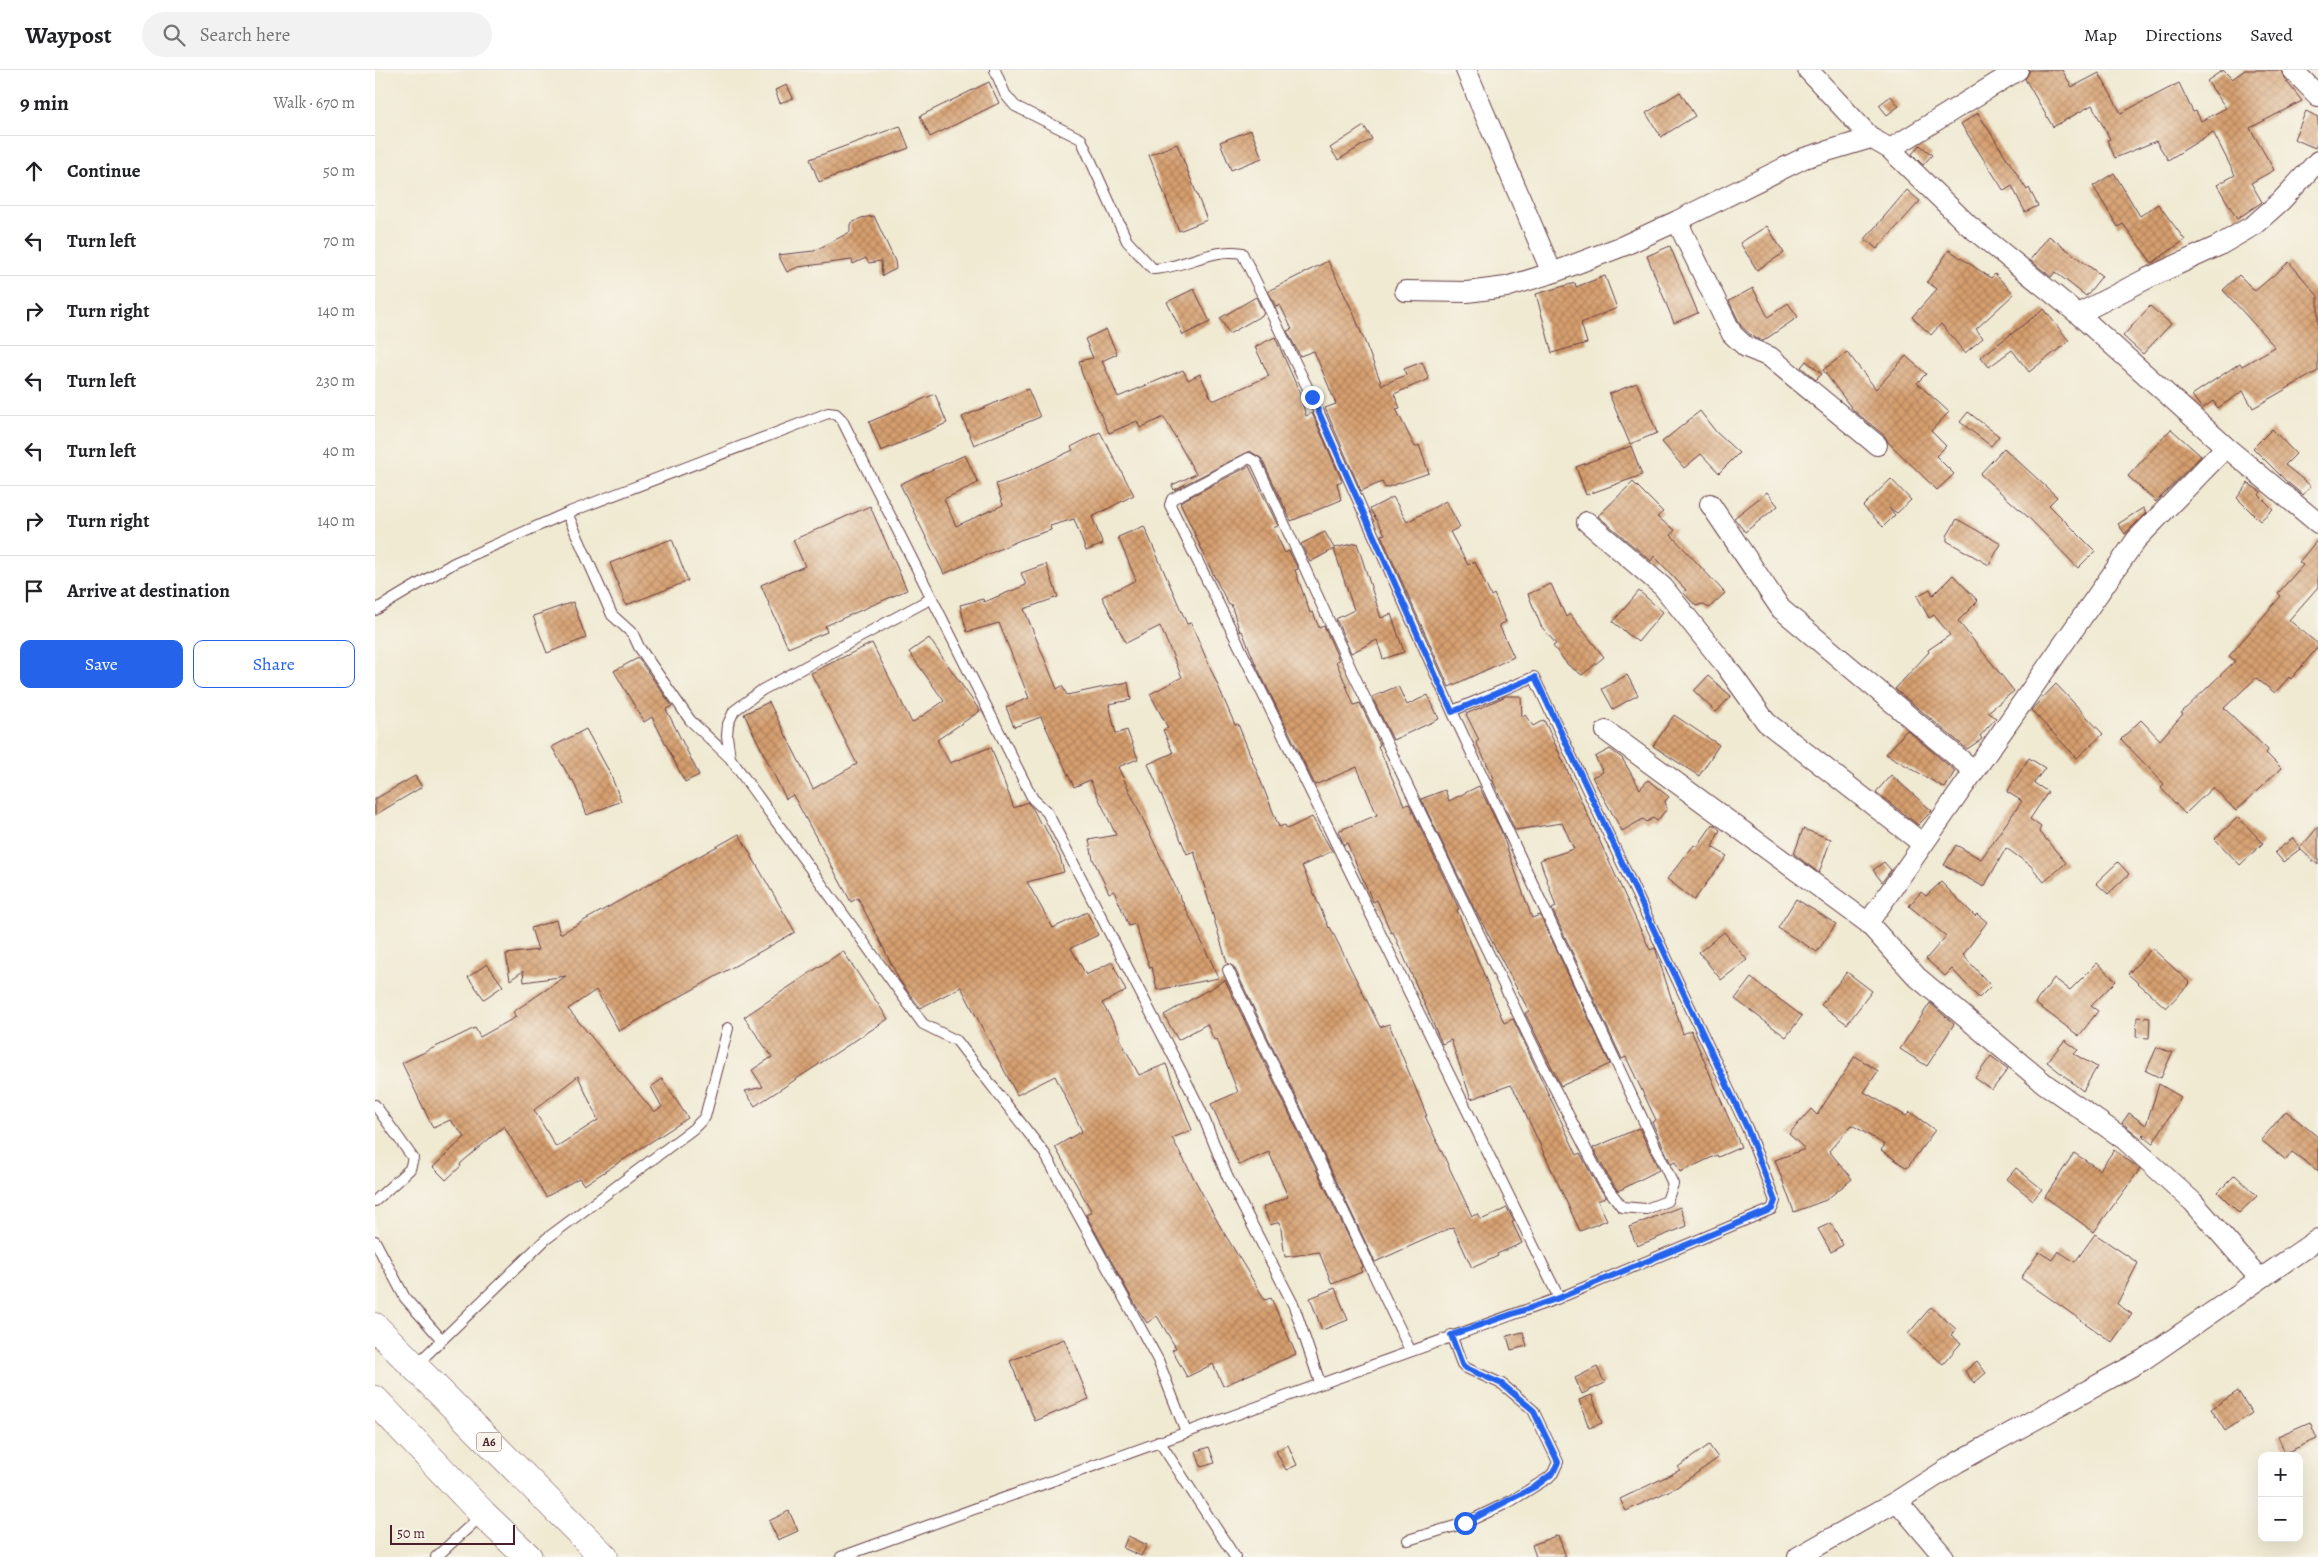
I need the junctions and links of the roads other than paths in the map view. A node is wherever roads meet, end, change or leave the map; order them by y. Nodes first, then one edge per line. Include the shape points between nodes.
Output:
1 (995, 70) edge
2 (1466, 70) edge
3 (1807, 70) edge
4 (2018, 70) edge
5 (2293, 70) edge
6 (2318, 96) edge
7 (1871, 138) junction
8 (1890, 149) junction
9 (2318, 161) edge
10 (1677, 221) junction
11 (1552, 273) junction
12 (1405, 291) dead end
13 (2078, 314) junction
14 (1877, 445) dead end
15 (2226, 447) junction
16 (1710, 504) dead end
17 (567, 512) junction
18 (1587, 522) dead end
19 (2318, 523) edge
20 (932, 598) junction
21 (375, 610) edge
22 (1452, 712) junction
23 (1606, 731) dead end
24 (730, 758) junction
25 (1974, 771) junction
26 (1923, 844) junction
27 (1868, 923) junction
28 (1228, 970) dead end
29 (728, 1028) dead end
30 (375, 1105) edge
31 (375, 1201) edge
32 (2318, 1239) edge
33 (375, 1241) edge
34 (2260, 1279) junction
35 (1559, 1298) junction
36 (375, 1327) edge
37 (1451, 1335) junction
38 (442, 1340) junction
39 (1410, 1350) junction
40 (415, 1367) junction
41 (1320, 1383) junction
42 (375, 1400) edge
43 (1185, 1432) junction
44 (1159, 1442) junction
45 (1897, 1501) junction
46 (483, 1514) junction
47 (1408, 1540) dead end
48 (436, 1557) edge
49 (528, 1557) edge
50 (604, 1557) edge
51 (841, 1557) edge
52 (1235, 1557) edge
53 (1798, 1557) edge
54 (1944, 1557) edge

1 - 22 lane via 1005,94 1015,106 1081,139 1127,242 1153,270 1169,269 1229,250 1243,253 1312,397
2 - 11 street
3 - 7 street
4 - 8 street
5 - 6 street
7 - 8 street
7 - 10 street via 1804,158
8 - 13 street via 1968,225
9 - 13 street via 2254,225
10 - 11 street
10 - 14 street via 1732,334 1746,348 1770,357
11 - 12 street via 1467,292
13 - 15 street
15 - 19 street
15 - 25 street via 2136,540
16 - 25 street via 1781,609
17 - 20 lane via 828,413 836,414 842,420
17 - 21 lane via 454,563
17 - 24 lane via 611,615 633,634 689,720
18 - 26 street via 1663,587 1766,722
20 - 24 lane via 762,690 734,711 728,724
20 - 41 lane via 1033,800 1047,812 1201,1111 1227,1176 1293,1306
22 - 35 lane via 1535,677 1747,1128 1775,1201 1772,1209
22 - 35 lane via 1673,1184 1667,1200 1646,1209 1622,1207 1603,1182 1542,1064 1256,462 1249,458 1172,499 1170,505
23 - 27 street
24 - 43 lane via 923,1024 957,1041 1045,1154 1158,1360
25 - 26 street
26 - 27 street
27 - 34 street via 1917,977 2045,1084 2124,1139 2193,1202
28 - 39 lane
29 - 38 lane via 705,1116 693,1129 546,1239
30 - 31 lane via 413,1158 410,1169
32 - 34 street
33 - 38 lane via 405,1298
34 - 45 street via 2143,1360 1958,1462
35 - 37 lane
36 - 40 highway, A6
37 - 39 lane
37 - 47 lane via 1466,1368 1502,1384 1533,1410 1558,1462 1548,1478 1511,1501 1465,1523
38 - 40 lane
39 - 41 lane
40 - 50 highway, A6
41 - 43 lane
42 - 46 highway
43 - 44 lane
44 - 51 lane
44 - 52 lane
45 - 53 street
45 - 54 street
46 - 48 lane
46 - 49 highway

